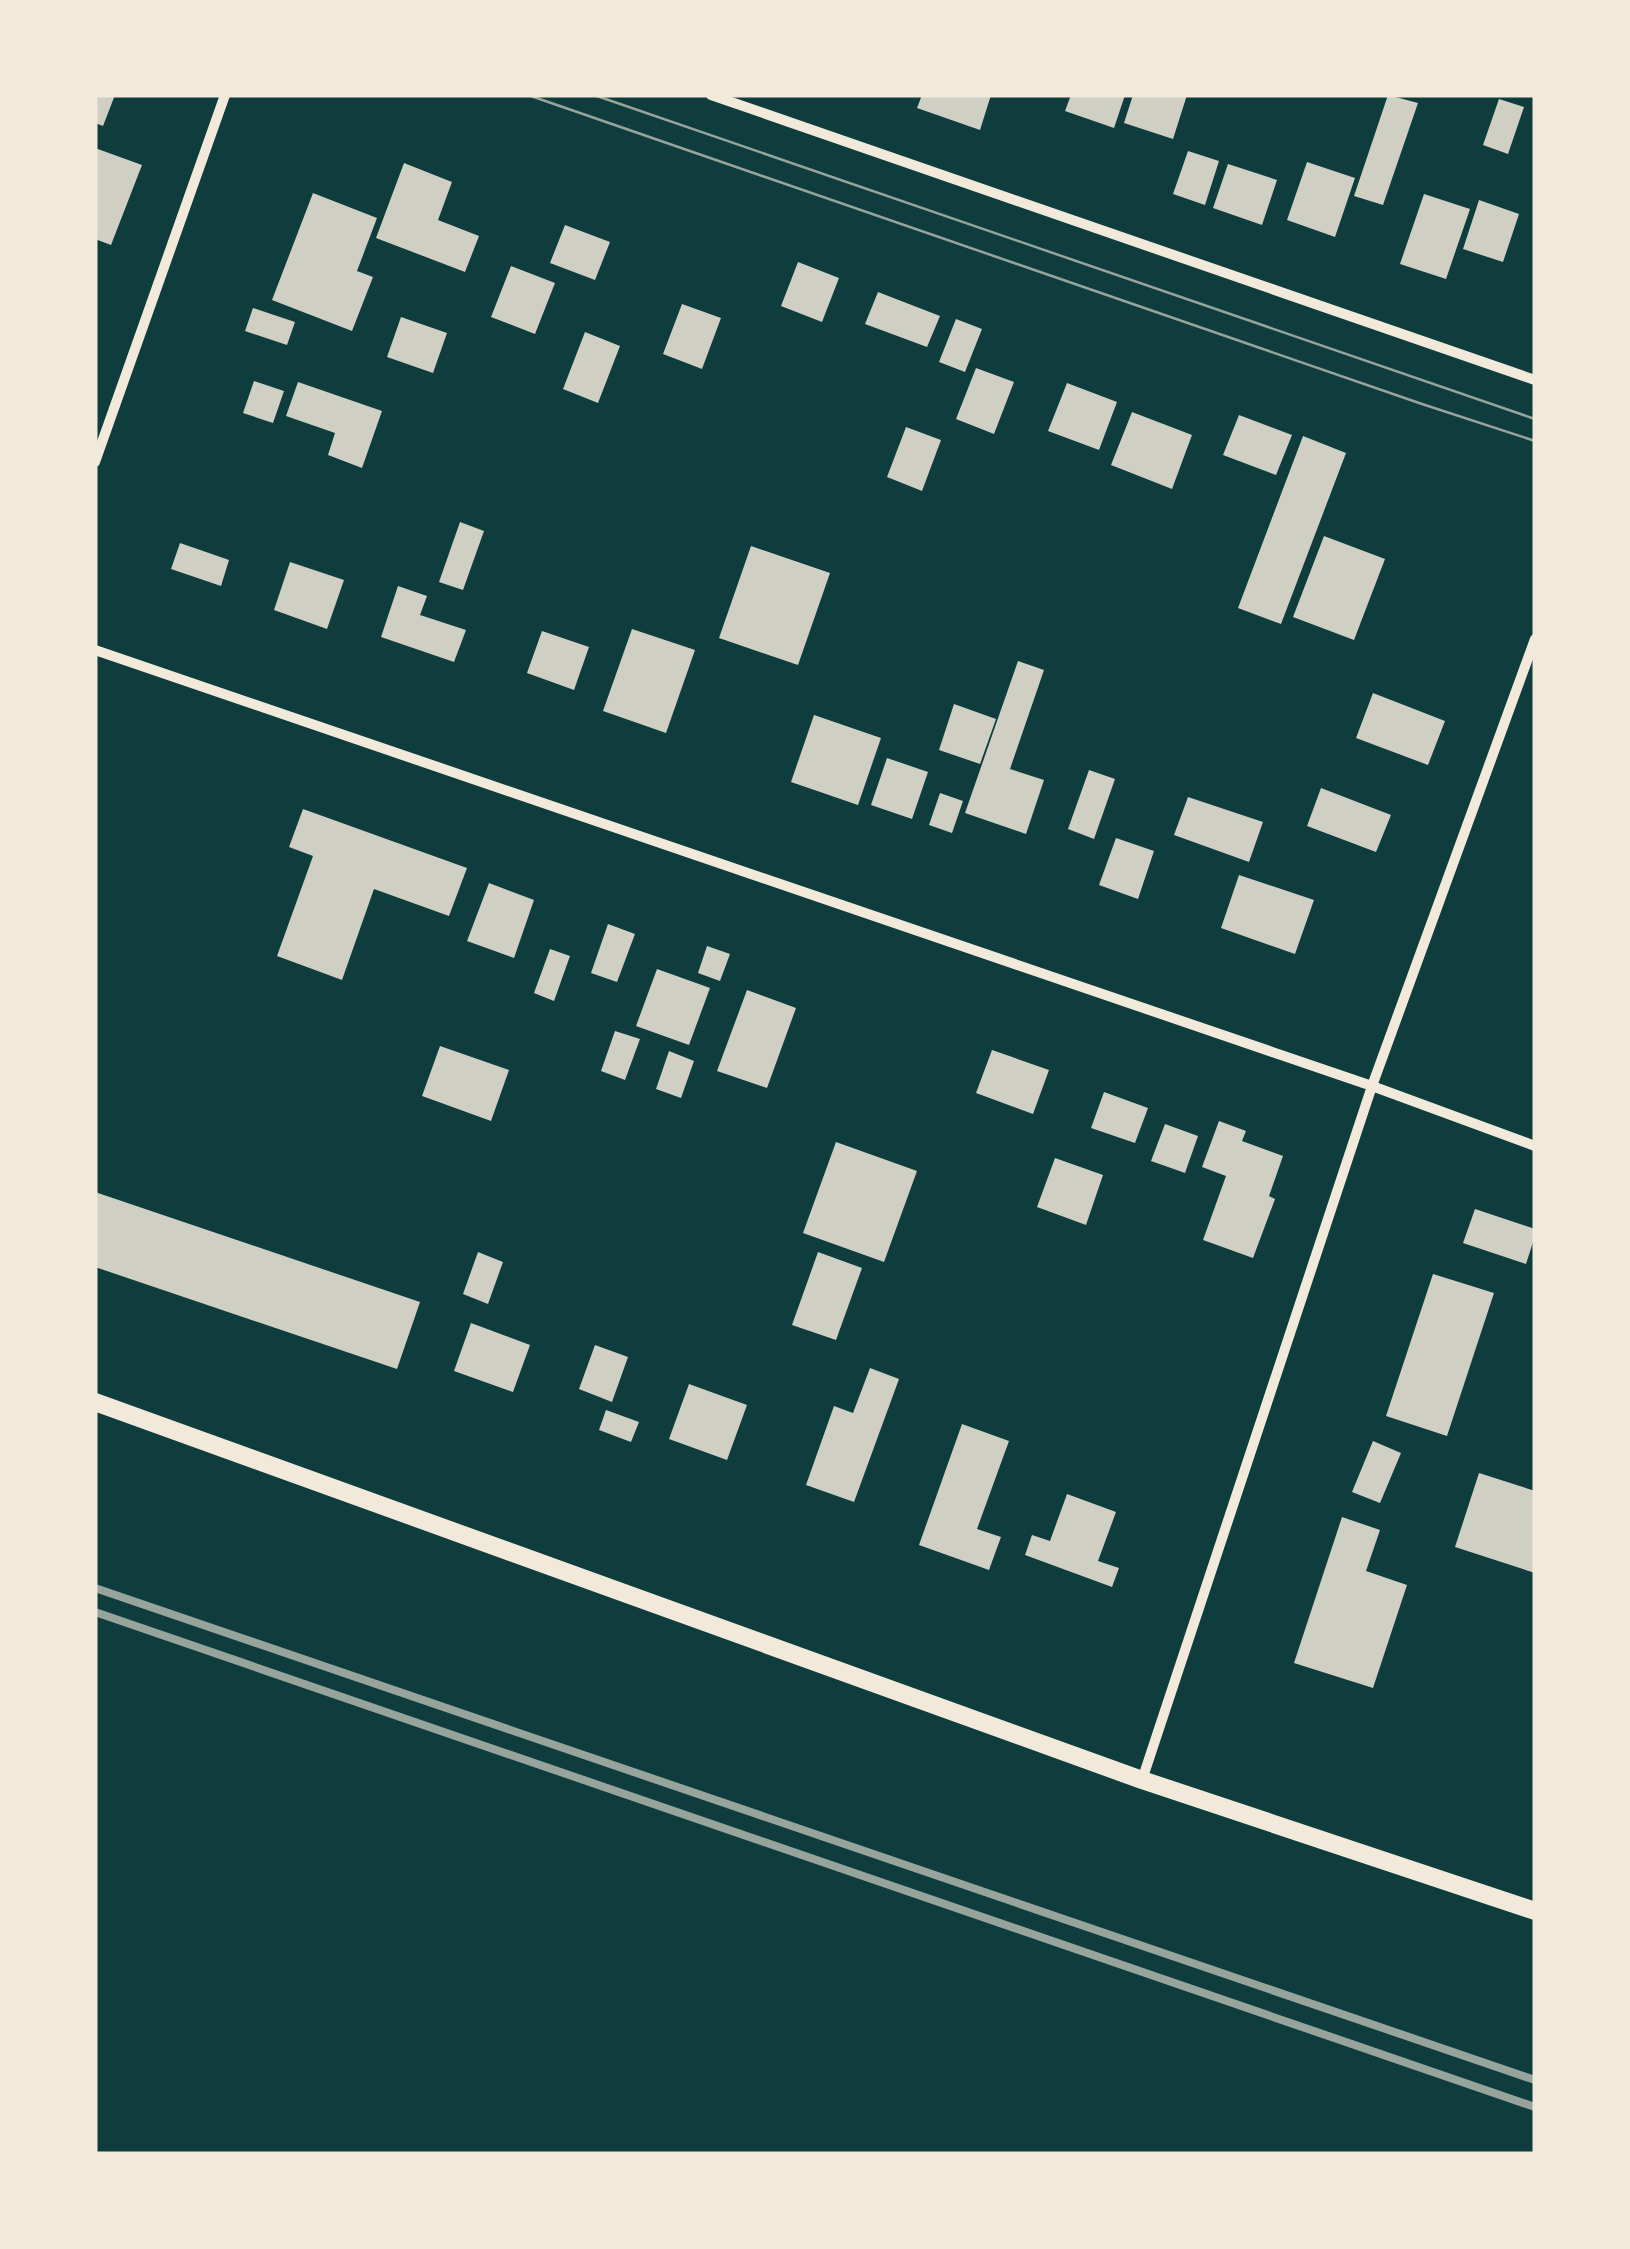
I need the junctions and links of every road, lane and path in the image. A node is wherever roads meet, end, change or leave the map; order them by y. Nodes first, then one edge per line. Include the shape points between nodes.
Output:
1 (225, 95) edge
2 (711, 95) edge
3 (1535, 380) edge
4 (95, 462) edge
5 (1535, 640) edge
6 (95, 650) edge
7 (1372, 1086) junction
8 (1535, 1146) edge
9 (95, 1402) edge
10 (1142, 1780) junction
11 (1535, 1911) edge

1 - 4 street
2 - 3 street
5 - 7 street
6 - 7 street
7 - 8 street
7 - 10 street
9 - 10 street
10 - 11 street

